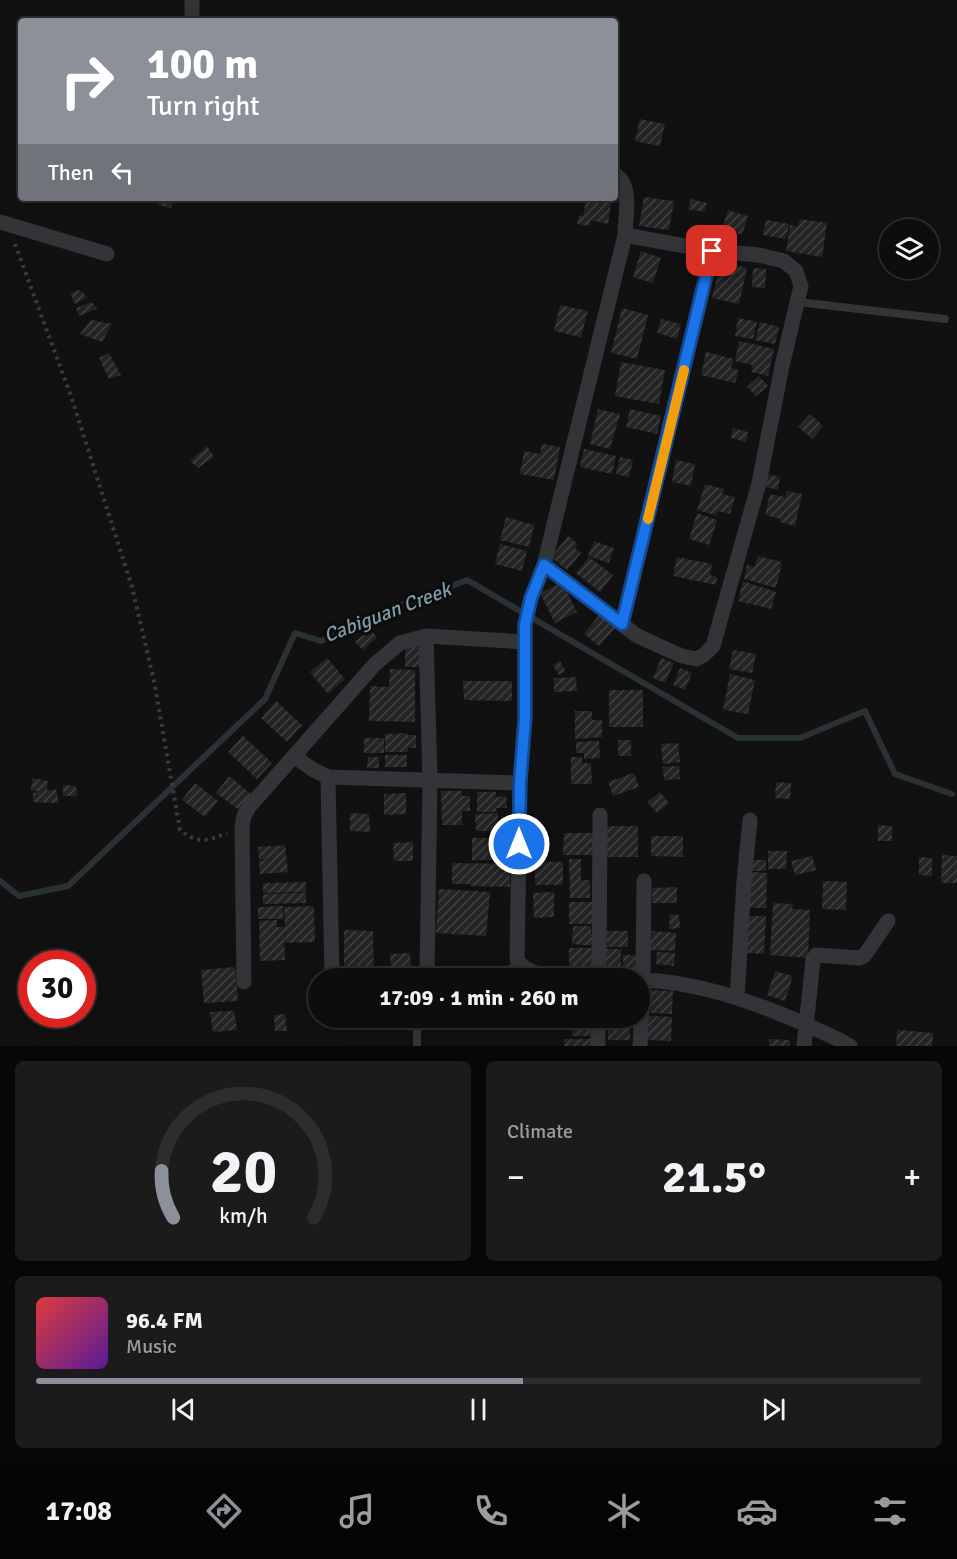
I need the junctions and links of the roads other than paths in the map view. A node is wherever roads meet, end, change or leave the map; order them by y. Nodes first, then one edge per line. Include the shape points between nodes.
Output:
1 (192, 0) edge
2 (192, 18) edge
3 (618, 177) edge
4 (4, 223) edge
5 (625, 235) junction
6 (712, 251) junction
7 (107, 254) dead end
8 (798, 302) junction
9 (945, 319) dead end
10 (544, 565) junction
11 (622, 624) junction
12 (426, 636) junction
13 (525, 642) junction
14 (294, 756) junction
15 (328, 777) junction
16 (430, 779) junction
17 (520, 783) junction
18 (600, 815) dead end
19 (750, 820) dead end
20 (644, 881) dead end
21 (888, 921) dead end
22 (520, 965) junction
23 (332, 968) edge
24 (426, 968) edge
25 (512, 968) edge
26 (524, 968) edge
27 (599, 968) edge
28 (641, 968) edge
29 (244, 981) dead end
30 (650, 981) edge
31 (737, 998) junction
32 (806, 1025) junction
33 (417, 1028) edge
34 (598, 1028) edge
35 (640, 1028) edge
36 (417, 1046) edge
37 (598, 1046) edge
38 (640, 1046) edge
39 (804, 1046) edge
40 (850, 1046) edge

1 - 2 street
3 - 5 street via 624,182 626,193
4 - 7 street
5 - 6 street
5 - 10 street
6 - 8 street via 784,261 796,272 801,286
6 - 11 street
8 - 9 lane
8 - 11 street via 759,483 714,646 696,659 682,656 636,635
10 - 11 street
10 - 13 street via 531,598
12 - 13 street
12 - 14 street via 400,643 375,664
12 - 16 street
13 - 17 street
14 - 15 street
14 - 29 street via 244,816
15 - 16 street
15 - 23 street
16 - 17 street
16 - 24 street
17 - 22 street via 515,951
18 - 27 street
19 - 31 street
20 - 28 street
21 - 32 street via 864,956 816,955
22 - 25 lane
22 - 26 street
30 - 31 street via 679,983
31 - 32 street
32 - 39 street
32 - 40 street
33 - 36 lane
34 - 37 street
35 - 38 street

